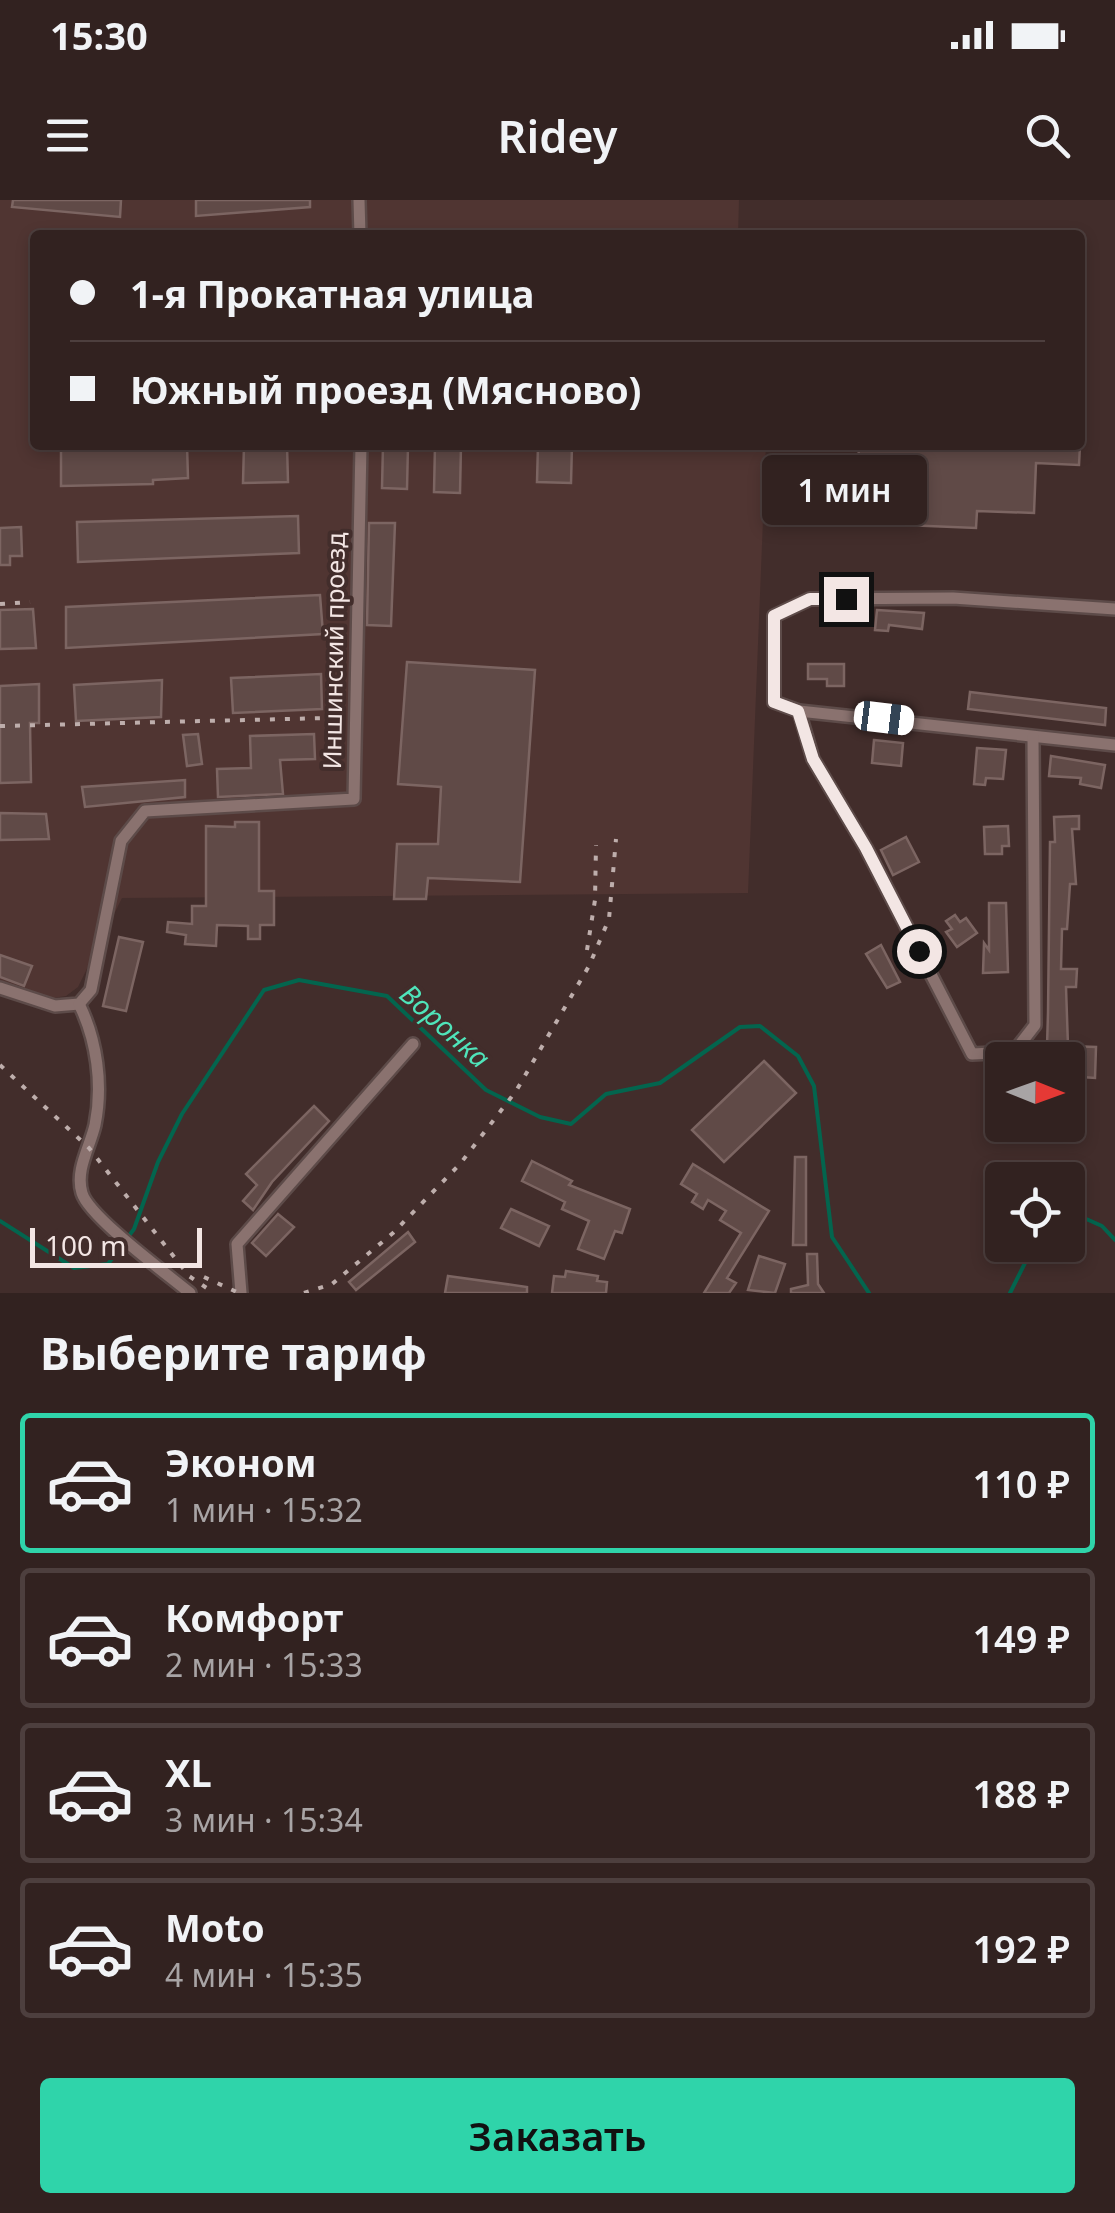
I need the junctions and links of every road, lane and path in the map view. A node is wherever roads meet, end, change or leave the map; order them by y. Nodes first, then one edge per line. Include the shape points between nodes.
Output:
1 (359, 200) edge
2 (360, 230) edge
3 (361, 450) edge
4 (1115, 609) edge
5 (798, 711) junction
6 (1033, 736) junction
7 (1115, 745) edge
8 (0, 988) edge
9 (78, 1004) junction
10 (413, 1044) dead end
11 (190, 1293) edge
12 (241, 1293) edge

1 - 2 street
3 - 9 street, Иншинский проезд via 354,799 145,811 121,841 90,990
4 - 5 street via 952,598 810,599 774,616 774,702
5 - 6 street
5 - 6 street via 813,759 972,1054 1014,1052 1035,1024
6 - 7 street
8 - 9 street via 54,1006
9 - 11 street via 96,1048 96,1119 82,1163 82,1194 98,1216
10 - 12 street via 237,1244

